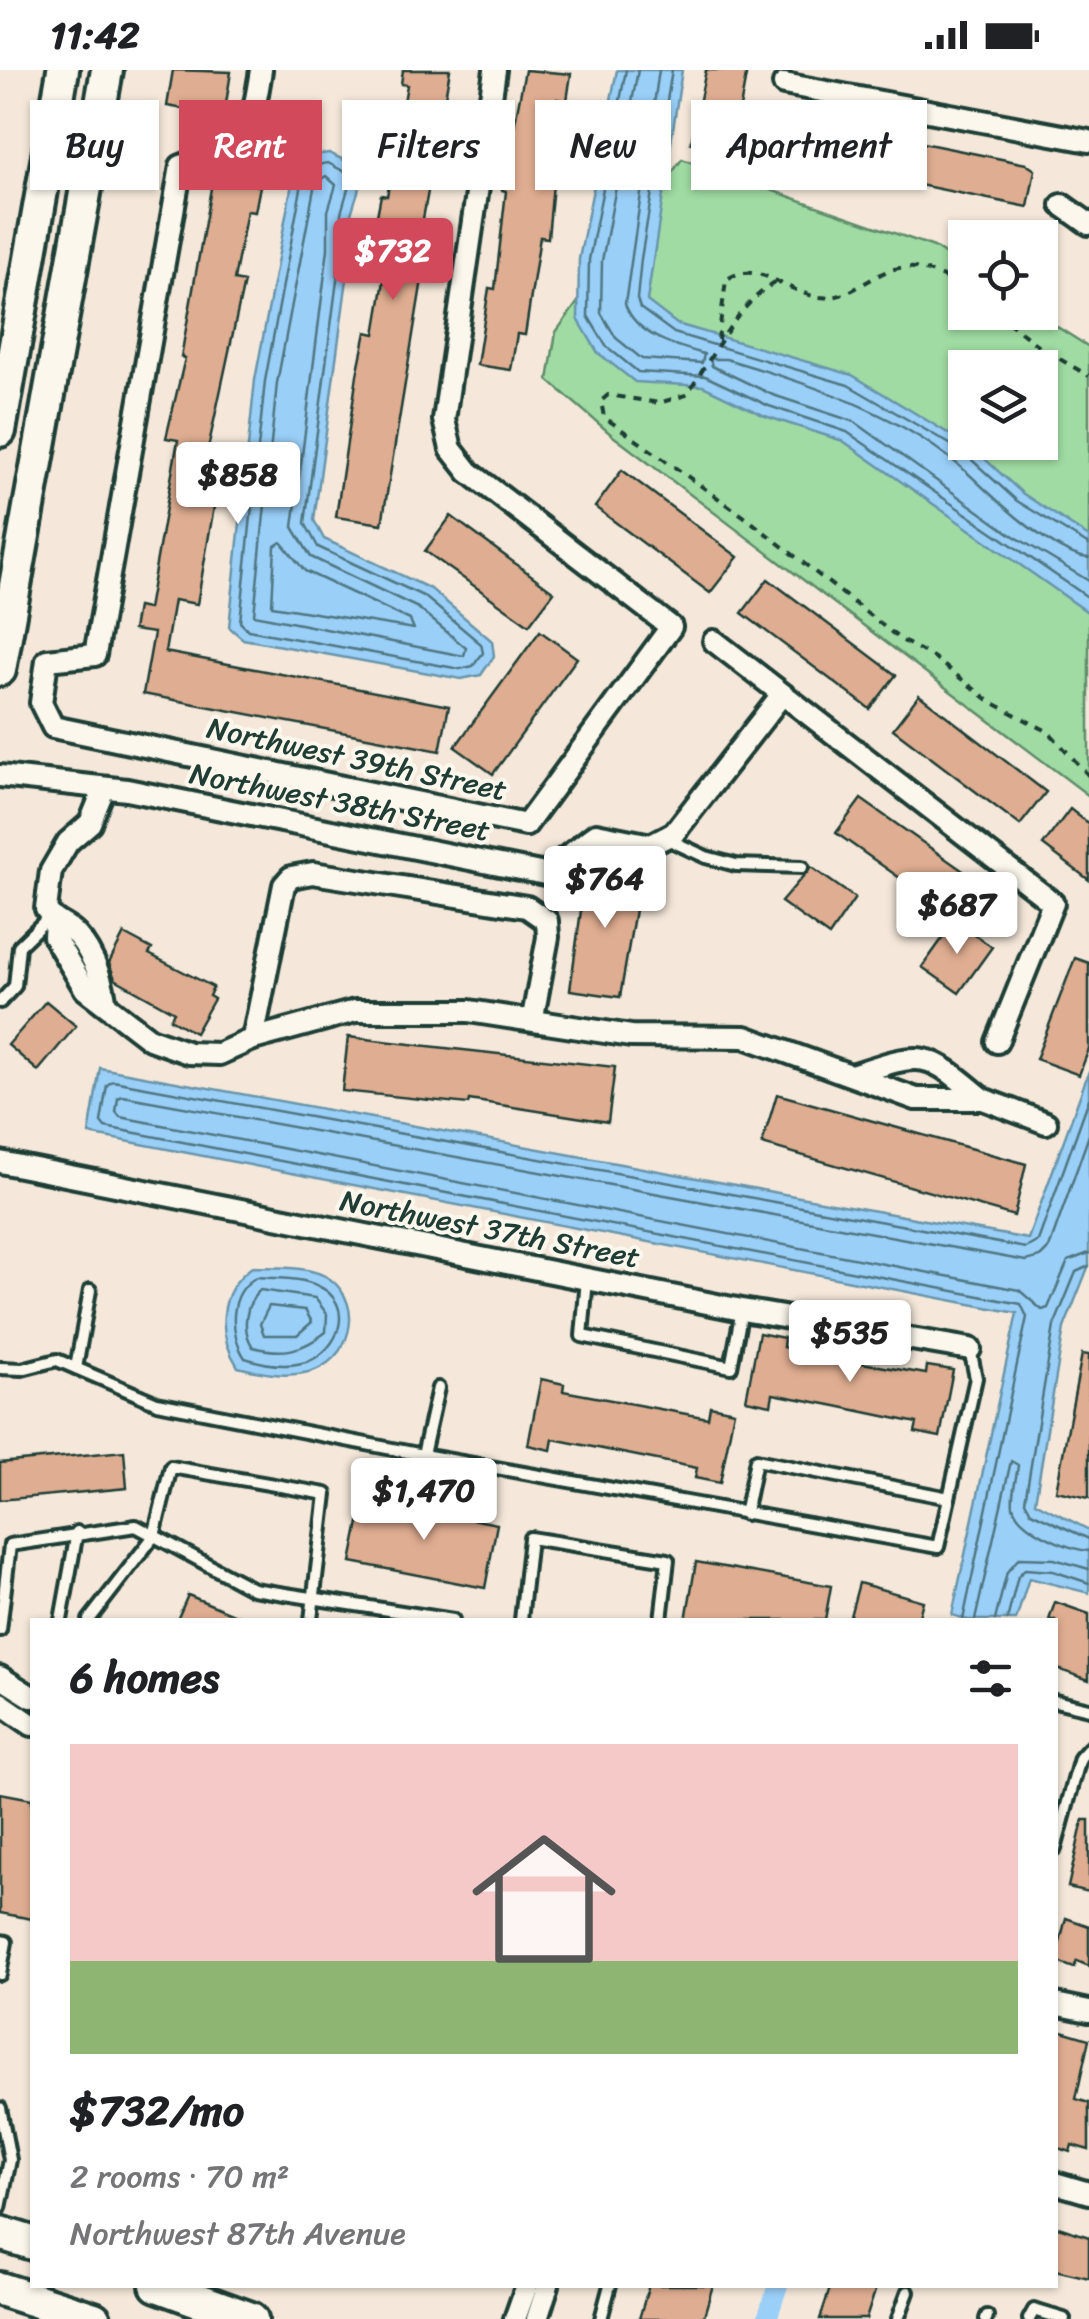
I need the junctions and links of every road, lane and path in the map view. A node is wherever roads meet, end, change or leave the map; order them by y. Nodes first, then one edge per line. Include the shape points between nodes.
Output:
1 (62, 70) edge
2 (107, 70) edge
3 (260, 70) edge
4 (495, 70) edge
5 (780, 77) edge
6 (1089, 141) edge
7 (1062, 204) dead end
8 (1089, 224) edge
9 (948, 281) edge
10 (776, 282) junction
11 (1015, 330) edge
12 (714, 348) junction
13 (1089, 376) edge
14 (4, 381) edge
15 (0, 431) edge
16 (714, 641) dead end
17 (0, 670) edge
18 (780, 697) junction
19 (0, 776) edge
20 (1089, 776) edge
21 (103, 791) junction
22 (664, 838) junction
23 (802, 867) dead end
24 (53, 919) junction
25 (0, 1002) edge
26 (533, 1017) junction
27 (253, 1039) junction
28 (998, 1042) dead end
29 (852, 1075) junction
30 (983, 1099) junction
31 (1046, 1123) dead end
32 (0, 1162) edge
33 (586, 1279) junction
34 (90, 1290) dead end
35 (742, 1310) junction
36 (970, 1349) joint
37 (0, 1368) edge
38 (76, 1368) junction
39 (438, 1388) dead end
40 (423, 1455) junction
41 (950, 1498) junction
42 (744, 1514) junction
43 (77, 1532) junction
44 (154, 1536) junction
45 (311, 1598) junction
46 (406, 1617) edge
47 (61, 1618) edge
48 (90, 1618) edge
49 (311, 1618) edge
50 (521, 1618) edge
51 (661, 1618) edge
52 (0, 1630) edge
53 (0, 1677) edge
54 (1058, 1702) edge
55 (0, 1703) edge
56 (1089, 1709) edge
57 (30, 1711) edge
58 (1089, 1748) edge
59 (1058, 1838) edge
60 (0, 1940) edge
61 (0, 1974) edge
62 (1058, 2005) edge
63 (1089, 2011) edge
64 (0, 2108) edge
65 (1058, 2184) edge
66 (1089, 2194) edge
67 (0, 2208) edge
68 (0, 2234) edge
69 (30, 2242) edge
70 (165, 2288) edge
71 (525, 2288) edge
72 (547, 2288) edge
73 (609, 2288) edge
74 (0, 2289) edge
75 (908, 2292) dead end
76 (94, 2319) edge
77 (251, 2319) edge
78 (515, 2319) edge
79 (537, 2319) edge
80 (601, 2319) edge
81 (898, 2319) edge
82 (1029, 2319) edge
83 (1064, 2319) edge

1 - 14 main road
2 - 17 main road
3 - 4 street, Northwest 39th Street via 253,120 238,142 180,166 96,654 47,660 40,703 53,727 526,825 671,627 469,472 450,449 444,420 449,364
5 - 6 street
7 - 8 street
9 - 10 path via 911,267 893,268 836,297 818,298
10 - 12 path via 752,297
10 - 12 path via 740,270 726,280
11 - 13 path
12 - 20 path via 692,387 675,401 608,394 601,401 604,417 901,640 1048,732
14 - 15 main road
16 - 18 street
18 - 22 street via 674,834
18 - 28 street via 1053,904
19 - 21 street, Northwest 38th Street
21 - 22 street, Northwest 38th Street via 127,790 545,874 596,834 651,844
21 - 24 street via 90,823 68,842 51,871 46,910
22 - 23 lane via 736,865
24 - 25 lane via 19,946 15,986
24 - 27 street via 72,930 102,978 105,1000 150,1038 189,1053 219,1054
26 - 27 street via 355,1010
26 - 27 street via 548,937 546,921 527,907 313,873 284,885
26 - 29 street via 631,1036 745,1037
29 - 30 street via 916,1098
29 - 30 street via 918,1057 939,1062
30 - 31 street
32 - 33 street, Northwest 37th Street
33 - 35 street, Northwest 37th Street
33 - 35 lane via 582,1336 731,1367
34 - 38 lane
35 - 36 street, Northwest 37th Street
36 - 41 lane via 976,1378
37 - 38 lane via 58,1360
38 - 40 lane via 157,1403
39 - 40 lane
40 - 42 lane
41 - 42 lane via 938,1547
41 - 42 lane via 756,1460
43 - 44 lane via 136,1526
43 - 47 lane
43 - 52 lane via 10,1545
44 - 45 lane via 254,1590
44 - 45 lane via 170,1468 326,1494
44 - 48 lane
45 - 46 lane
45 - 49 lane
50 - 51 lane via 530,1538 668,1560
53 - 57 street
54 - 56 lane
55 - 57 street
58 - 59 lane via 1080,1758
60 - 61 lane via 6,1942
62 - 63 street
64 - 67 lane via 10,2160
65 - 66 street
68 - 69 main road
70 - 77 main road
71 - 78 street
72 - 79 street
73 - 80 lane
74 - 76 main road
75 - 81 lane
82 - 83 lane via 1034,2310

